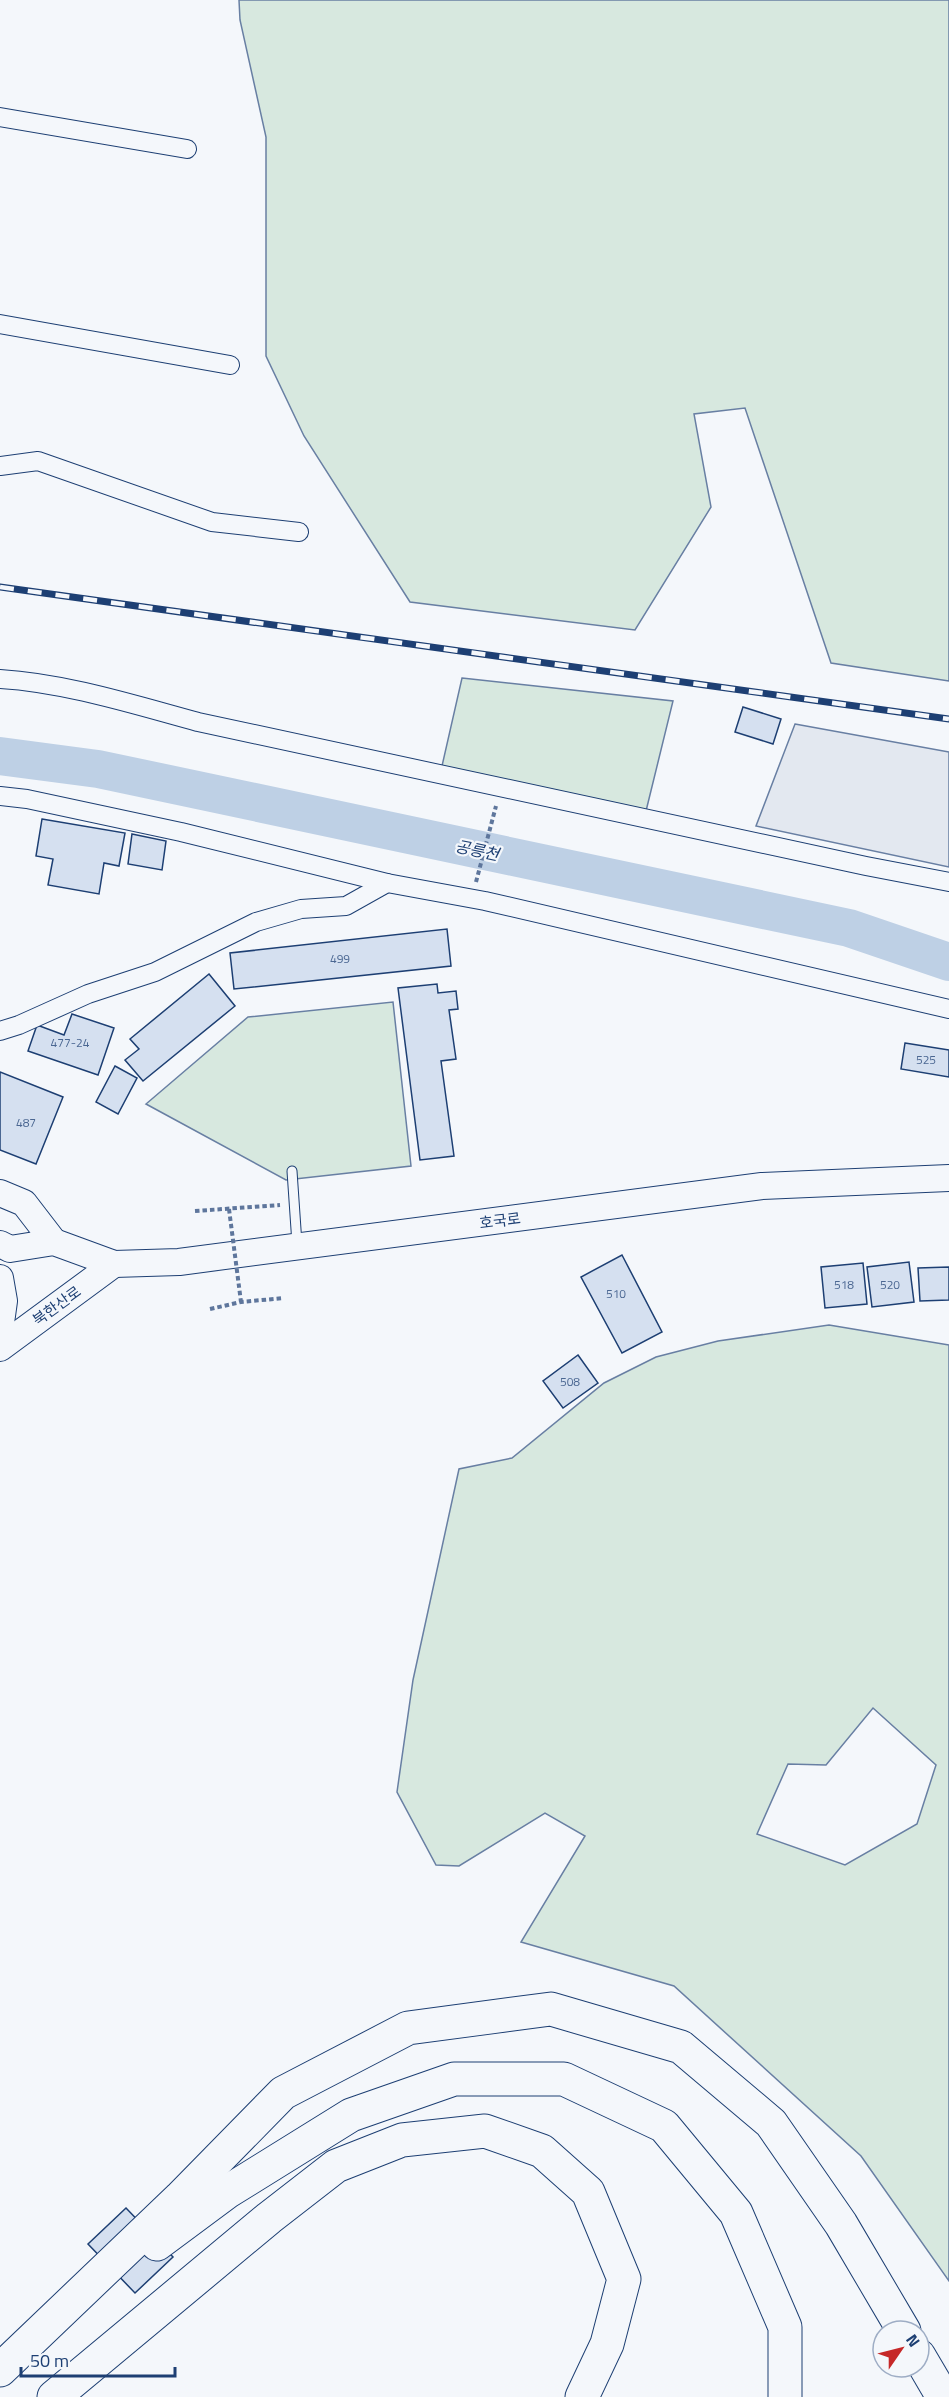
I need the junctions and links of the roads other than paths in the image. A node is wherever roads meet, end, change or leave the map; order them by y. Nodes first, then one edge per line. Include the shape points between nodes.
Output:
1 (0, 117) edge
2 (187, 149) dead end
3 (0, 324) edge
4 (230, 364) dead end
5 (0, 466) edge
6 (299, 532) dead end
7 (0, 679) edge
8 (0, 796) edge
9 (949, 882) edge
10 (387, 883) junction
11 (949, 1009) edge
12 (0, 1031) edge
13 (292, 1171) dead end
14 (949, 1178) edge
15 (0, 1193) edge
16 (54, 1242) junction
17 (0, 1244) edge
18 (297, 1247) junction
19 (114, 1264) junction
20 (0, 1278) edge
21 (0, 1330) edge
22 (0, 1348) edge
23 (897, 2319) edge
24 (49, 2324) junction
25 (0, 2370) edge
26 (931, 2376) edge
27 (54, 2397) edge
28 (582, 2397) edge
29 (785, 2397) edge
30 (943, 2397) edge

1 - 2 street
3 - 4 street
5 - 6 street via 38,461 212,522
7 - 9 street via 104,697 198,722
8 - 10 street via 181,832
10 - 11 street via 485,901
10 - 12 street via 346,906 301,909 256,922 154,972 88,994
13 - 18 lane
14 - 18 street, 호국로 via 762,1186
15 - 16 street via 24,1203
16 - 17 street, 호국로 via 10,1249
16 - 19 street, 호국로
18 - 19 street, 호국로 via 179,1262
19 - 22 street, 북한산로
20 - 21 street via 4,1301
23 - 24 highway via 841,2223 771,2123 681,2047 551,2009 408,2028 283,2093
24 - 25 highway
24 - 29 highway via 227,2192 351,2115 454,2079 564,2079 664,2126 736,2213 785,2327
26 - 30 highway
27 - 28 highway via 336,2166 402,2140 485,2131 542,2151 588,2192 624,2279 607,2344

